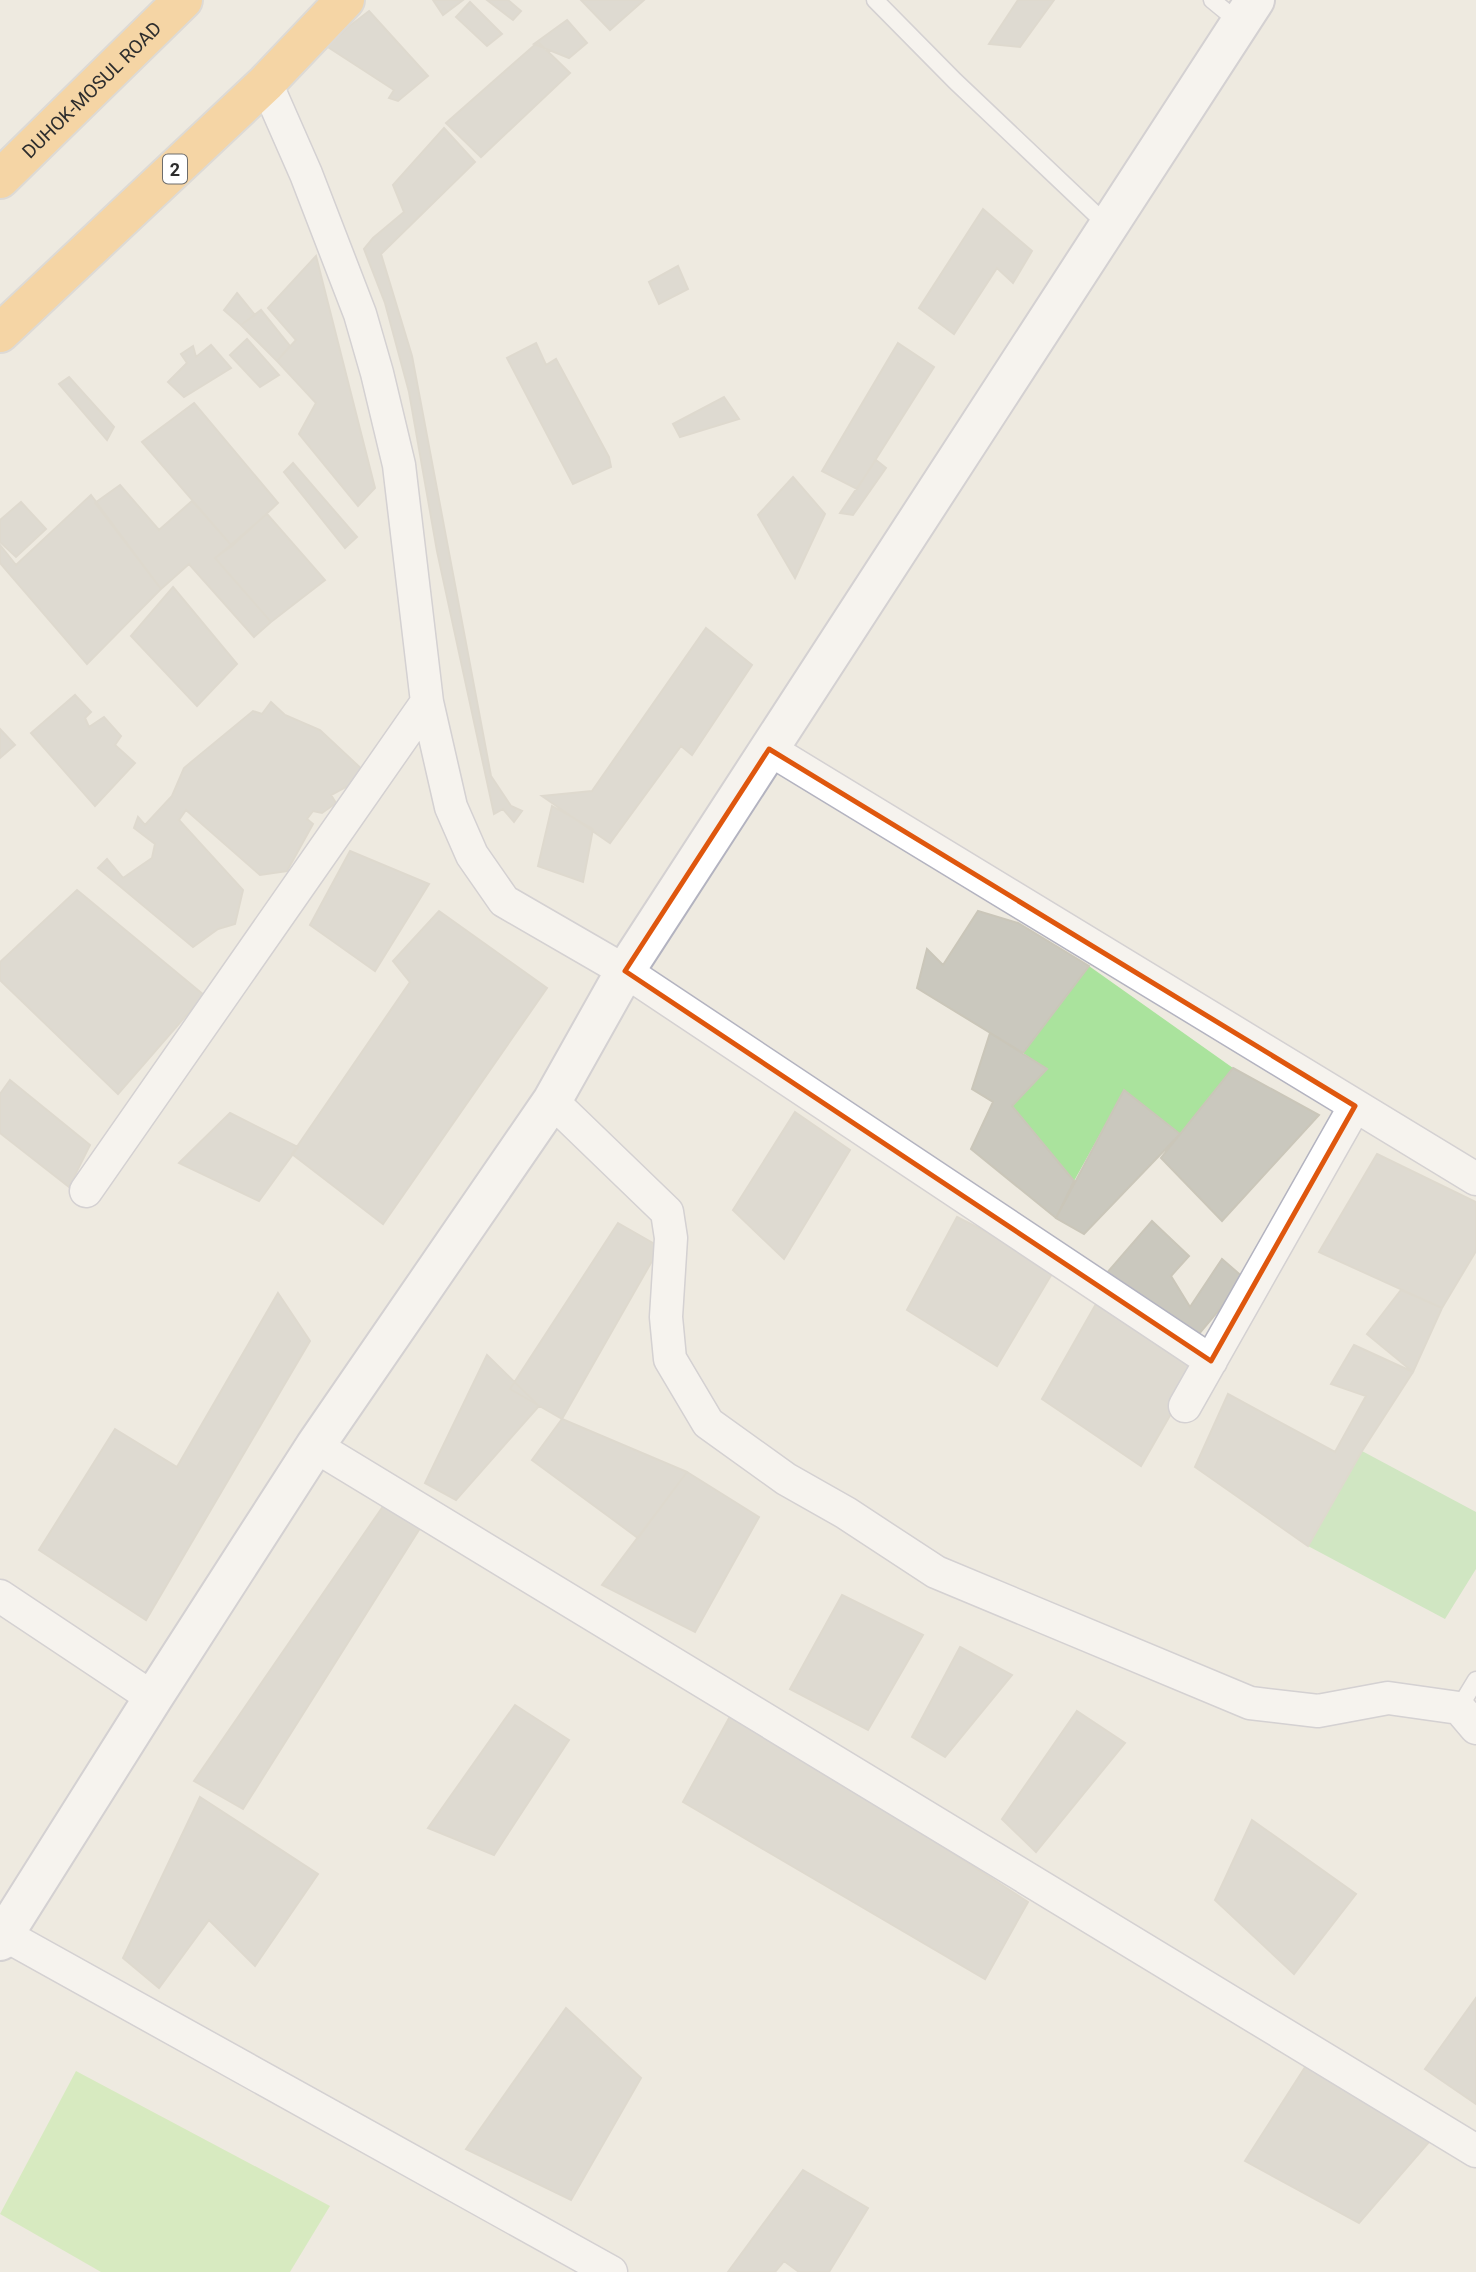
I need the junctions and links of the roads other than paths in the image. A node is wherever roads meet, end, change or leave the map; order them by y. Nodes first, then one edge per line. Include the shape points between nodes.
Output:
1 (183, 0) edge
2 (345, 0) edge
3 (874, 0) edge
4 (1236, 8) edge
5 (266, 83) junction
6 (0, 179) edge
7 (1108, 226) junction
8 (0, 333) edge
9 (427, 702) junction
10 (769, 749) junction
11 (625, 971) junction
12 (552, 1101) junction
13 (1355, 1106) junction
14 (1476, 1179) edge
15 (86, 1191) dead end
16 (1211, 1361) junction
17 (1185, 1406) dead end
18 (315, 1446) junction
19 (0, 1596) edge
20 (1476, 1680) edge
21 (153, 1698) junction
22 (1468, 1718) edge
23 (2, 1938) edge
24 (1476, 2151) edge
25 (611, 2272) edge

1 - 6 highway, DUHOK-MOSUL ROAD
2 - 5 highway, 2
3 - 7 lane
4 - 7 main road
5 - 8 highway, 2
5 - 9 street via 336,247 377,373 398,465
7 - 10 main road
9 - 11 street via 451,807 472,855 504,901
9 - 15 street
10 - 11 main road
10 - 13 street
11 - 12 main road
11 - 16 street
12 - 18 main road
12 - 22 street via 667,1212 670,1359 708,1423 786,1479 936,1573 1250,1703 1318,1711 1388,1698
13 - 14 street
13 - 16 street
16 - 17 street
18 - 21 main road
18 - 24 street
19 - 21 street
20 - 22 lane
21 - 23 main road
23 - 25 street

